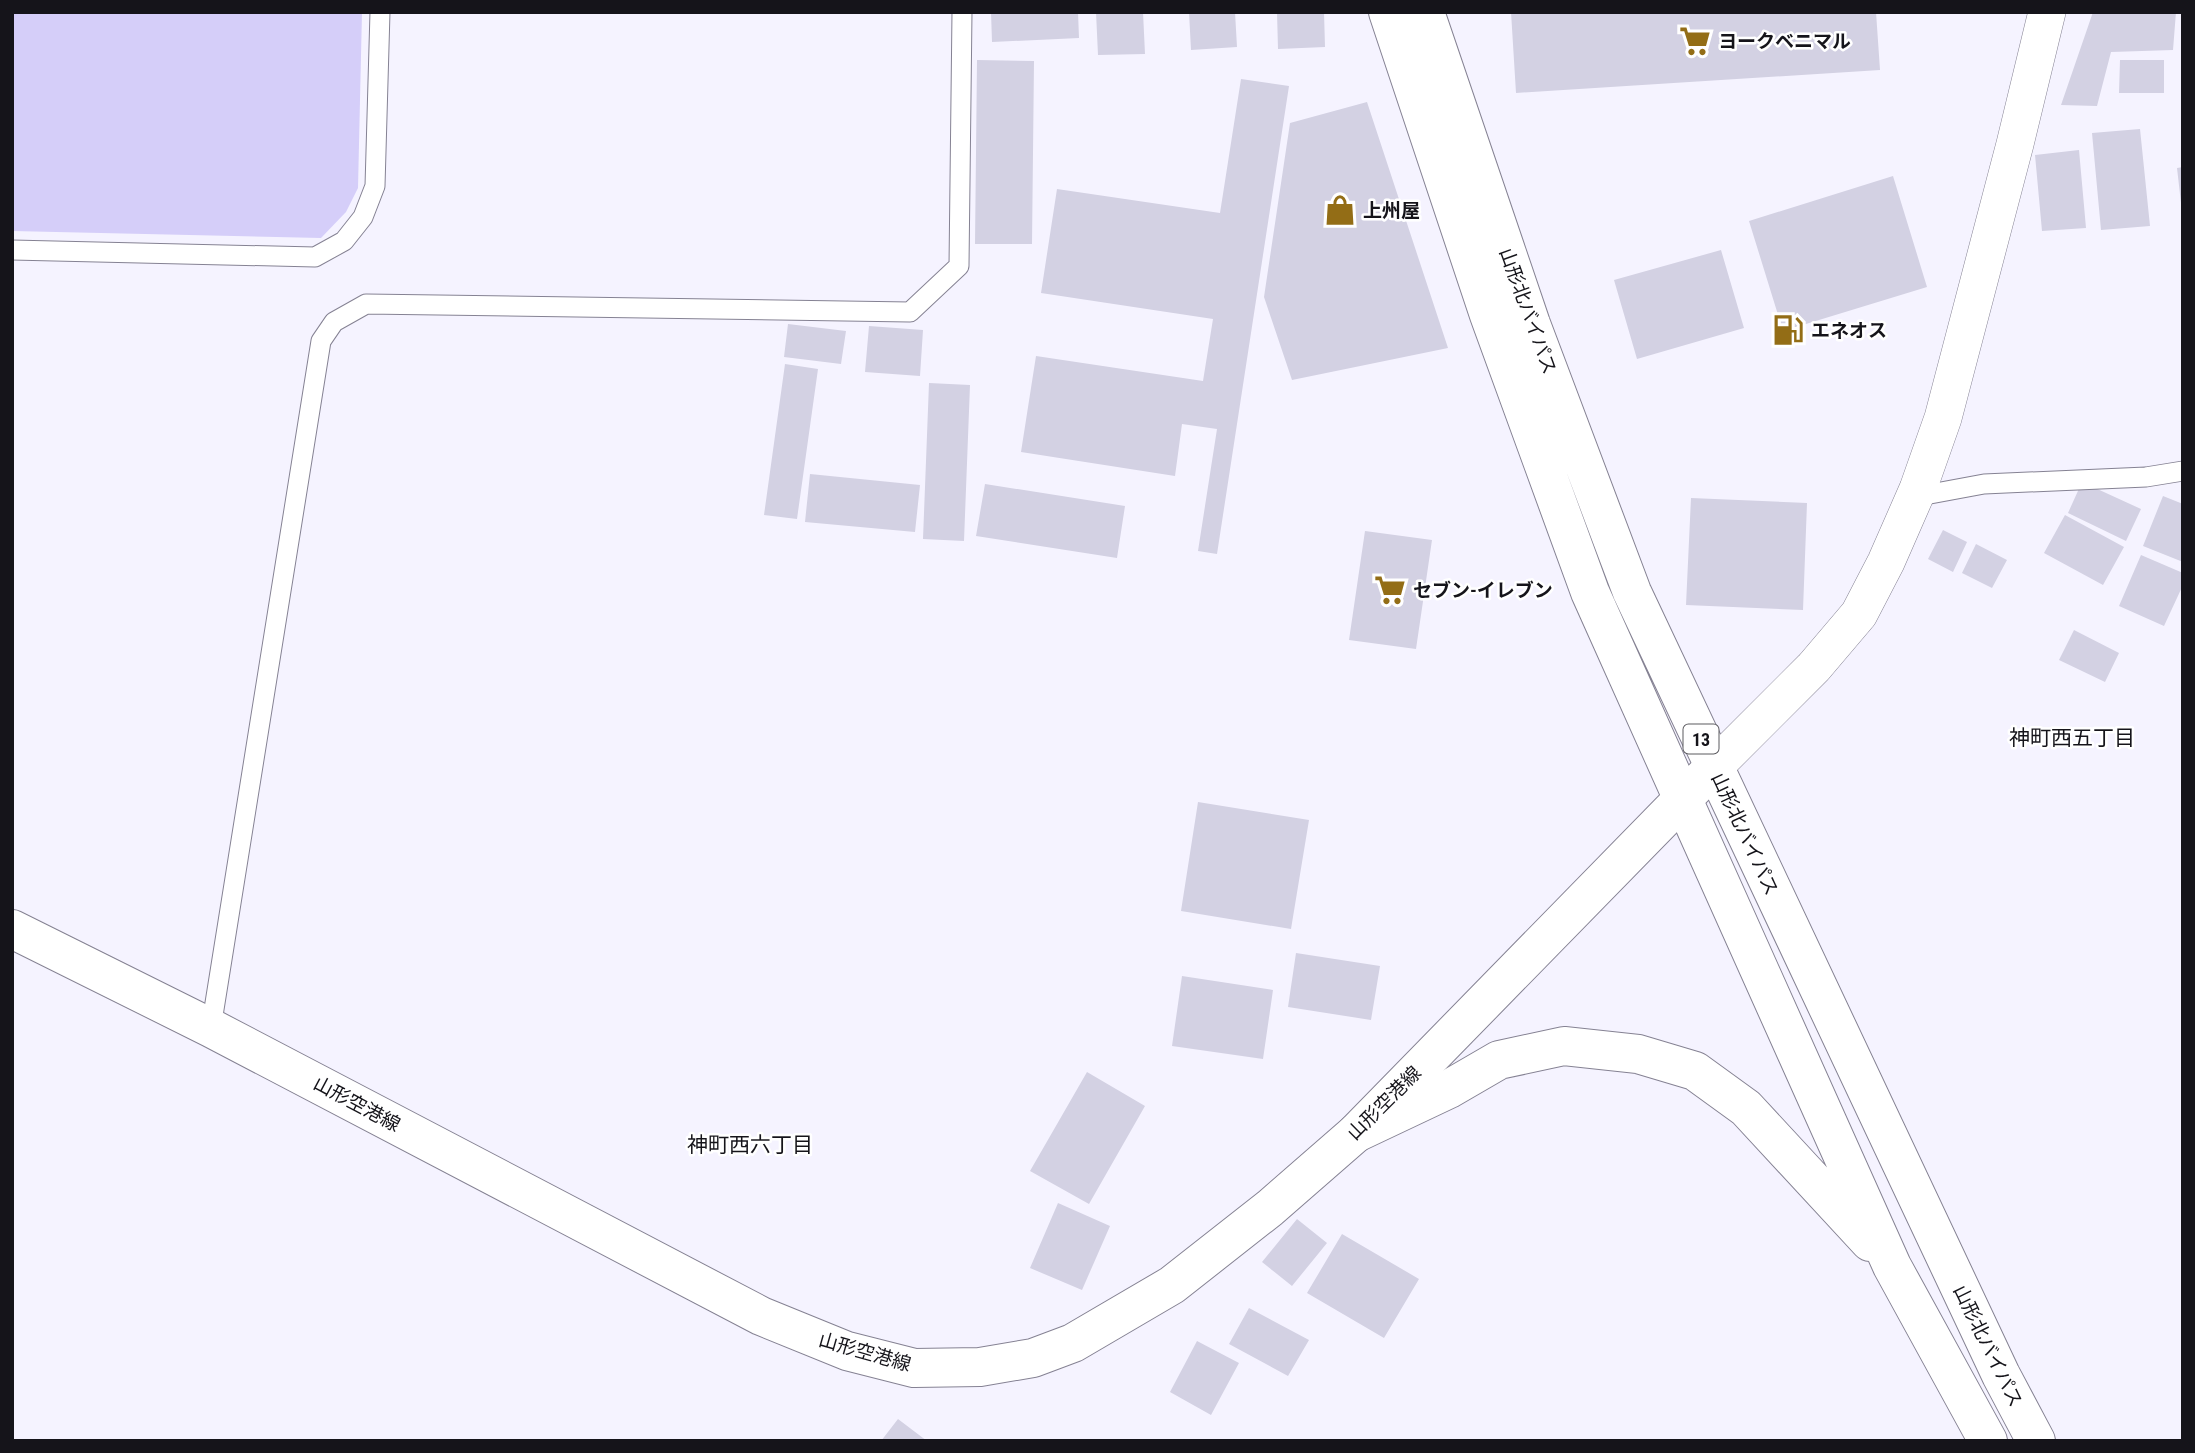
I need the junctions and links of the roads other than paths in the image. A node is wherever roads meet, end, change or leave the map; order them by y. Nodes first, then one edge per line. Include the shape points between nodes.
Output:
1 (380, 12) edge
2 (962, 12) edge
3 (1388, 12) edge
4 (1425, 12) edge
5 (2047, 12) edge
6 (12, 250) edge
7 (2183, 471) edge
8 (1914, 497) junction
9 (1714, 766) junction
10 (1682, 801) junction
11 (12, 929) edge
12 (211, 1028) junction
13 (1356, 1133) junction
14 (1892, 1266) junction
15 (1988, 1441) edge
16 (2036, 1441) edge

1 - 6 lane via 375,186 363,217 344,241 315,257
2 - 12 lane via 959,266 910,312 366,304 334,322 321,341
3 - 10 main road, 山形北バイパス / 13 via 1489,315 1590,592
4 - 9 main road, 山形北バイパス / 13 via 1531,324 1632,592
5 - 8 street via 1943,418
7 - 8 lane via 2146,477 1984,484
8 - 9 street via 1858,614 1814,667
9 - 10 main road, 山形空港線
9 - 16 main road, 山形北バイパス / 13
10 - 13 main road, 山形空港線
10 - 14 main road, 山形北バイパス / 13
11 - 12 main road, 山形空港線
12 - 13 main road, 山形空港線 via 761,1316 847,1351 914,1368 980,1367 1033,1358 1073,1343 1172,1285
13 - 14 main road via 1449,1090 1499,1060 1563,1046 1638,1054 1695,1071 1746,1108
14 - 15 main road, 山形北バイパス / 13

